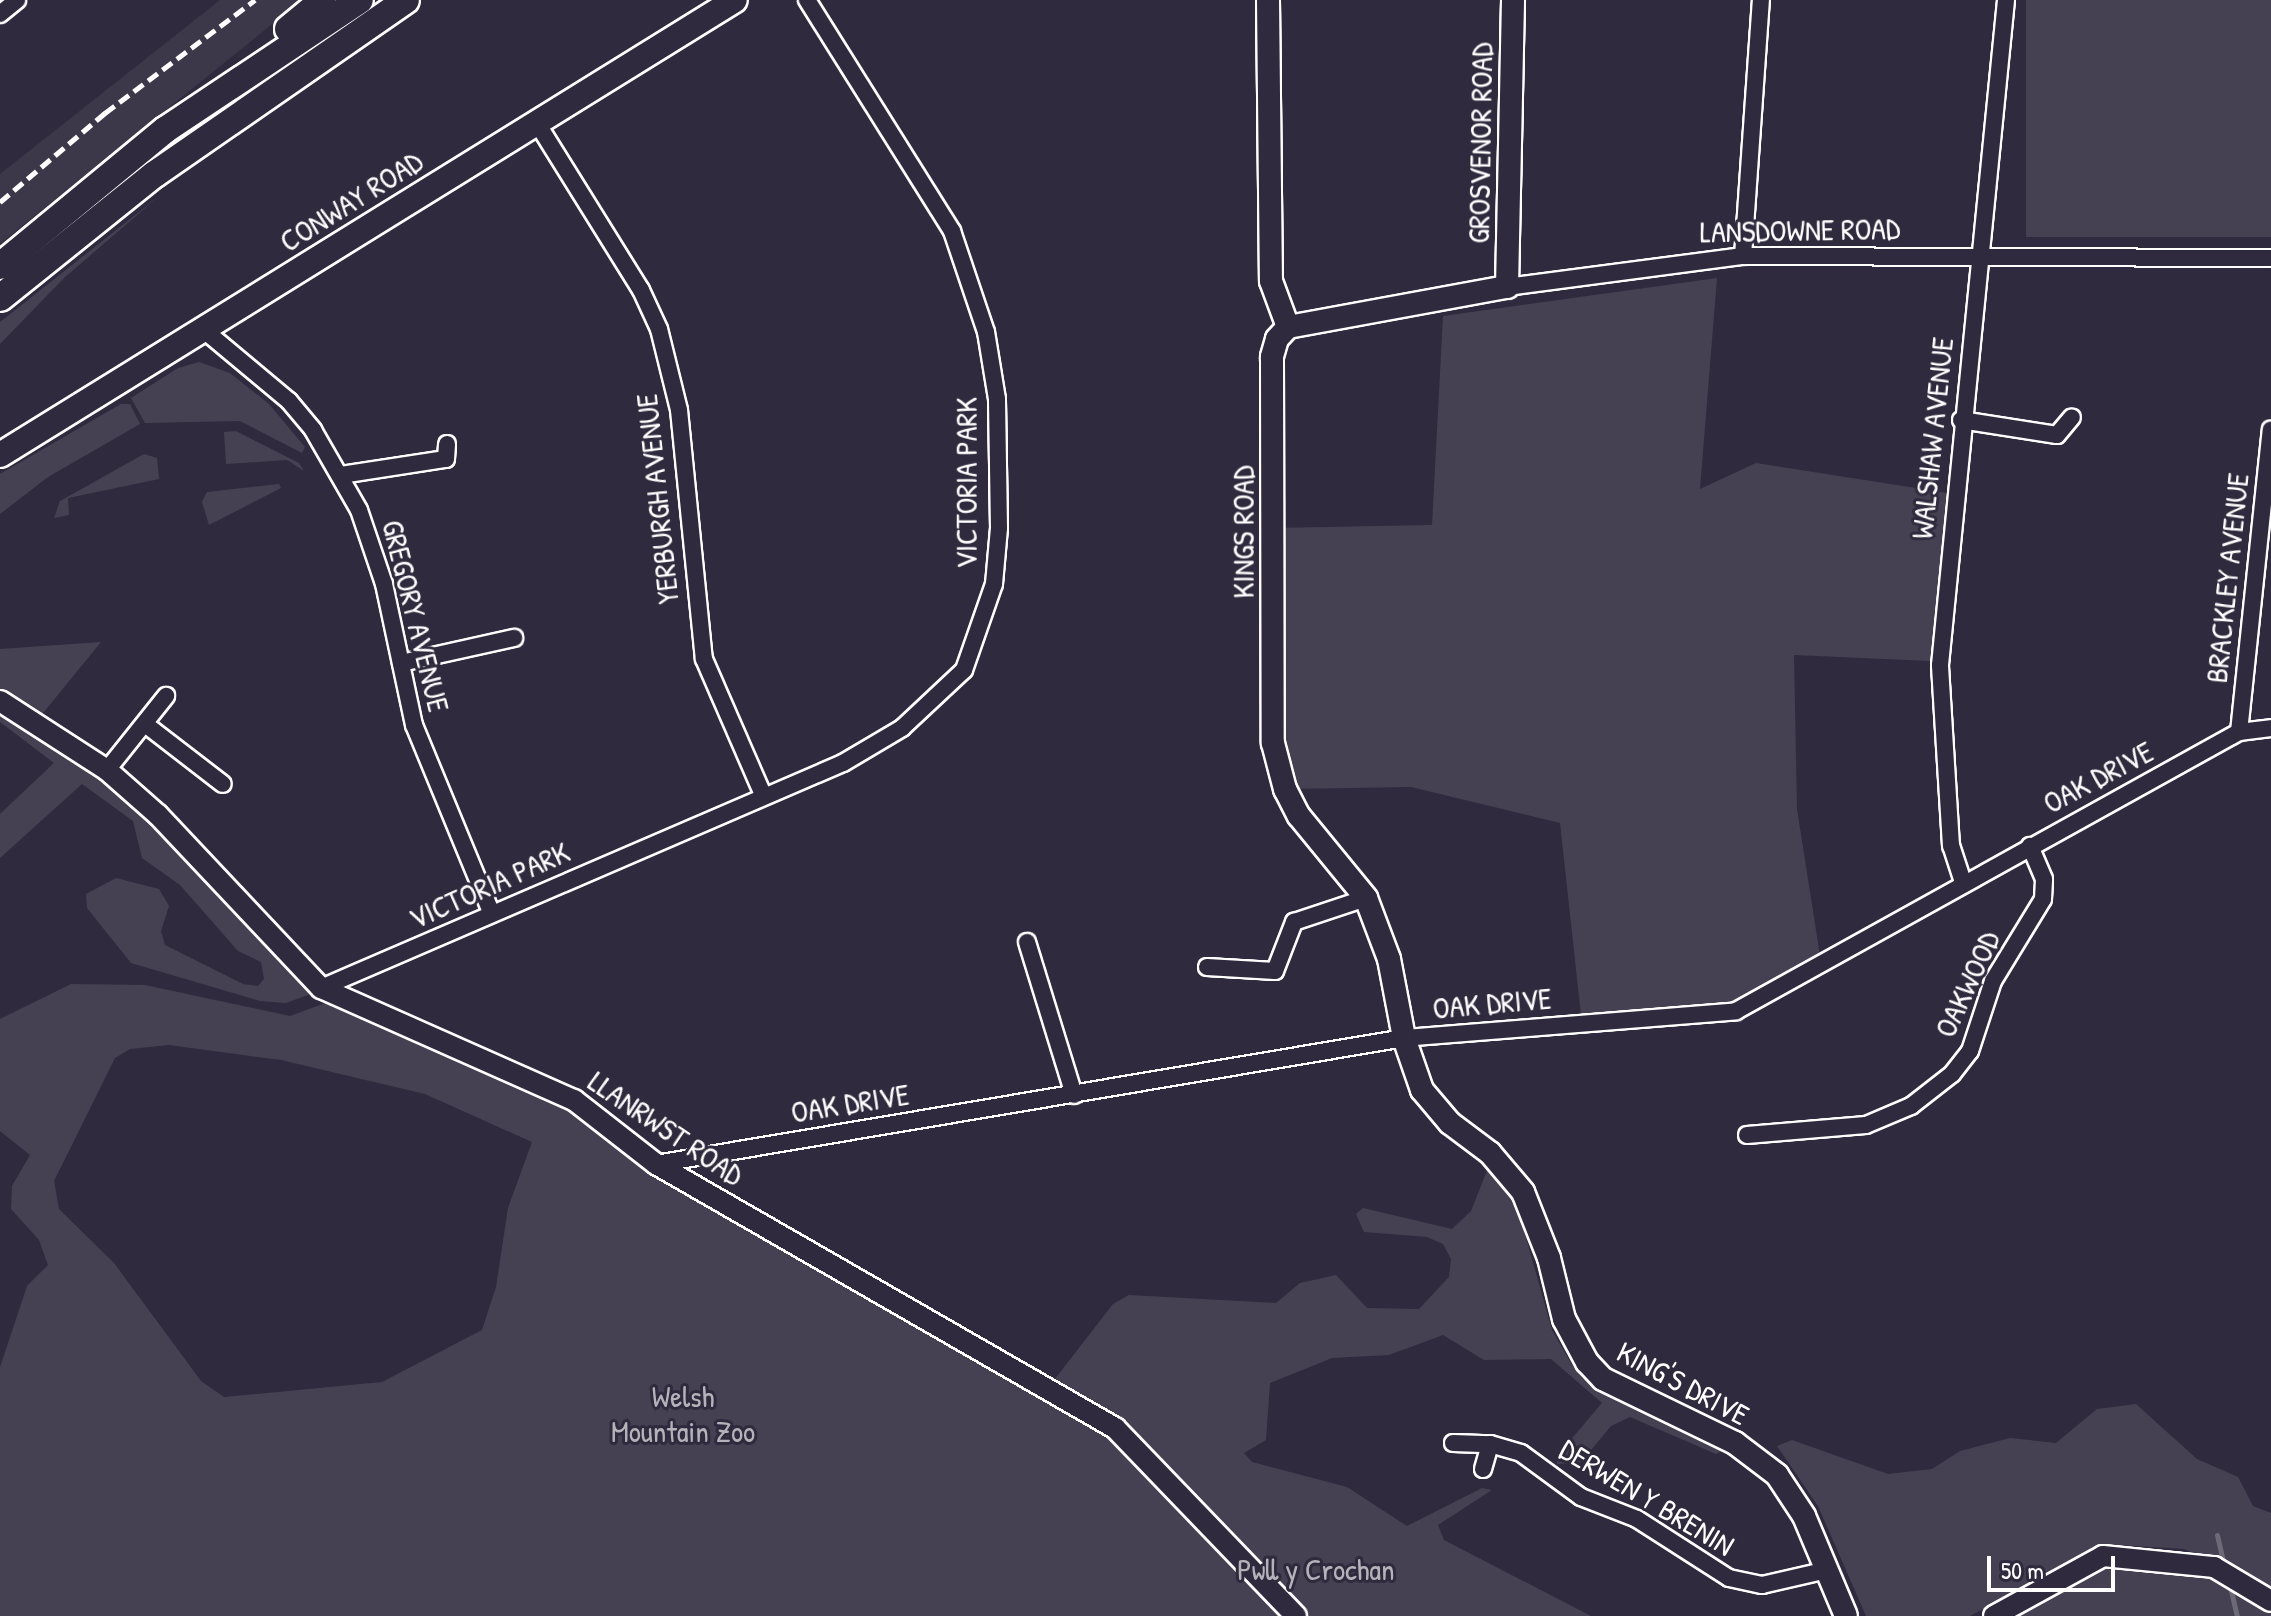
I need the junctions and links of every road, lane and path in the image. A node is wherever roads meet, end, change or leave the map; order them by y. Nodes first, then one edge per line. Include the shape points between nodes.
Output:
1 (17, 0) edge
2 (323, 0) edge
3 (360, 0) edge
4 (406, 0) edge
5 (735, 0) edge
6 (807, 0) edge
7 (1268, 0) edge
8 (1513, 0) edge
9 (1761, 0) edge
10 (2006, 0) edge
11 (0, 14) edge
12 (537, 123) junction
13 (165, 130) junction
14 (1743, 256) junction
15 (2271, 258) edge
16 (1979, 259) junction
17 (0, 266) edge
18 (1507, 287) junction
19 (0, 298) edge
20 (1288, 327) junction
21 (204, 330) junction
22 (2072, 417) dead end
23 (1961, 420) junction
24 (2271, 430) edge
25 (447, 444) dead end
26 (0, 455) edge
27 (341, 475) junction
28 (514, 638) dead end
29 (401, 663) junction
30 (166, 696) dead end
31 (0, 701) edge
32 (145, 724) junction
33 (2271, 728) edge
34 (2239, 732) junction
35 (107, 770) junction
36 (223, 784) dead end
37 (763, 795) junction
38 (2030, 846) junction
39 (1963, 882) junction
40 (1366, 898) junction
41 (492, 914) junction
42 (1027, 942) dead end
43 (1207, 967) dead end
44 (321, 988) junction
45 (1404, 1038) junction
46 (1074, 1095) junction
47 (1747, 1135) dead end
48 (656, 1164) junction
49 (1453, 1443) dead end
50 (1490, 1444) junction
51 (1483, 1469) dead end
52 (1827, 1570) junction
53 (2271, 1601) edge
54 (1296, 1616) edge
55 (1846, 1616) edge
56 (1994, 1616) edge

1 - 11 street
2 - 13 highway
3 - 13 highway
4 - 19 highway via 167,165
5 - 12 main road, CONWAY ROAD
6 - 37 street, VICTORIA PARK via 952,231 973,280 997,399 999,528 994,584 964,670 902,728 843,763
7 - 20 main road via 1271,281
8 - 18 main road, GROSVENOR ROAD
9 - 14 street
10 - 16 street, WALSHAW AVENUE
12 - 21 main road, CONWAY ROAD
12 - 37 street, YERBURGH AVENUE via 641,290 659,329 679,410 704,659
13 - 17 highway
14 - 16 street, LANSDOWNE ROAD
14 - 18 street, LANSDOWNE ROAD
15 - 16 street, LANSDOWNE ROAD
16 - 23 street, WALSHAW AVENUE
18 - 20 main road, LANSDOWNE ROAD
20 - 40 main road, KINGS ROAD via 1277,339 1272,357 1273,743 1281,778 1299,816
21 - 26 main road, CONWAY ROAD
21 - 27 street, GREGORY AVENUE via 289,401
22 - 23 street via 2057,435
23 - 39 street, WALSHAW AVENUE via 1940,665 1951,846
24 - 34 street, BRACKLEY AVENUE
25 - 27 street via 446,459
27 - 29 street, GREGORY AVENUE via 372,544
28 - 29 street
29 - 41 street, GREGORY AVENUE via 419,739
30 - 32 street
31 - 35 street, LLANRWST ROAD
32 - 35 street
32 - 36 street
33 - 34 street, OAK DRIVE
34 - 38 street, OAK DRIVE
35 - 44 street, LLANRWST ROAD via 158,815
37 - 41 street, VICTORIA PARK
38 - 39 street, OAK DRIVE
38 - 47 street, OAKWOOD via 2044,879 2043,899 1993,981 1970,1051 1952,1074 1911,1106 1866,1125
39 - 45 street, OAK DRIVE via 1736,1011
40 - 43 street via 1294,922 1275,971
40 - 45 main road, KINGS ROAD via 1389,959
41 - 44 street, VICTORIA PARK
42 - 46 street
44 - 48 street, LLANRWST ROAD via 574,1100
45 - 46 street, OAK DRIVE
45 - 52 main road, KING'S DRIVE via 1413,1069 1435,1108 1490,1153 1523,1192 1549,1258 1564,1319 1587,1362 1633,1396 1758,1458 1792,1494
46 - 48 street, OAK DRIVE
48 - 54 street, LLANRWST ROAD via 1115,1428
49 - 50 street, DERWEN Y BRENIN
50 - 51 street
50 - 52 street, DERWEN Y BRENIN via 1532,1459 1581,1497 1637,1519 1729,1578 1762,1585
52 - 55 main road, KING'S DRIVE
53 - 56 street via 2227,1575 2103,1556

